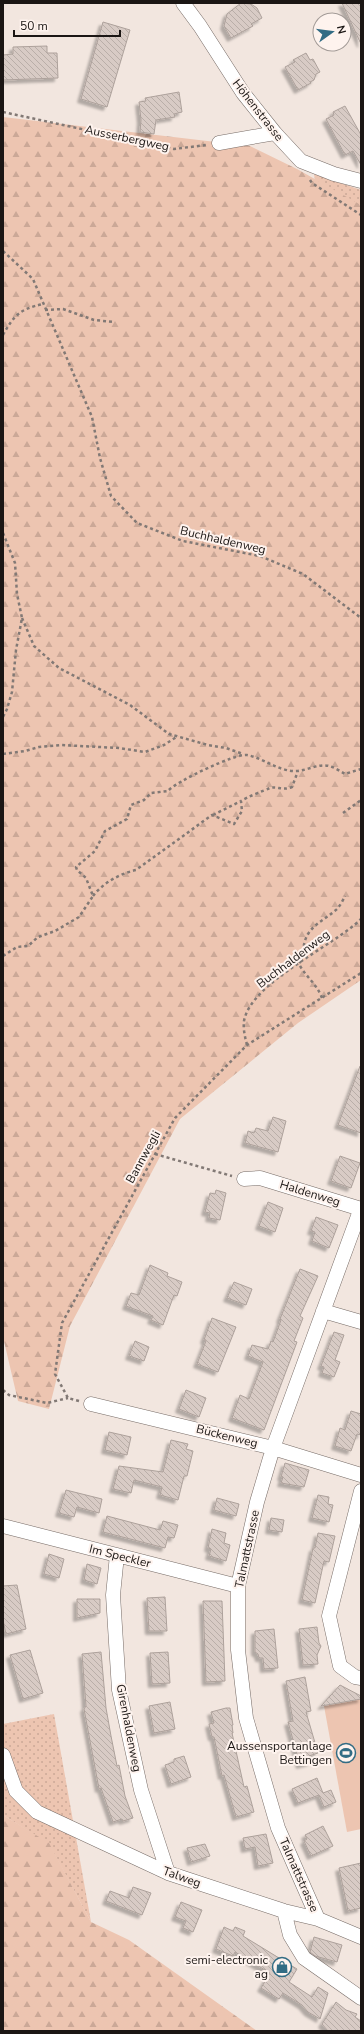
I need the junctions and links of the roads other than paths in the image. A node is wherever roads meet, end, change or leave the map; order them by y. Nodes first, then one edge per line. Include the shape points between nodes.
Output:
1 (183, 3) edge
2 (275, 133) junction
3 (219, 144) road end
4 (361, 181) edge
5 (244, 1179) road end
6 (361, 1208) edge
7 (323, 1310) junction
8 (361, 1322) edge
9 (91, 1404) road end
10 (273, 1448) junction
11 (361, 1475) edge
12 (361, 1491) edge
13 (3, 1526) edge
14 (117, 1555) junction
15 (238, 1586) junction
16 (361, 1678) edge
17 (3, 1755) edge
18 (168, 1873) junction
19 (284, 1911) junction
20 (318, 1919) junction
21 (361, 1937) edge
22 (361, 1998) edge

1 - 2 street, Höhenstrasse via 243,93
2 - 3 street
2 - 4 street, Höhenstrasse via 301,161
5 - 6 street, Haldenweg via 260,1178
6 - 7 street, Talmattstrasse
7 - 8 street
7 - 10 street, Talmattstrasse
9 - 10 street, Bückenweg
10 - 11 street, Bückenweg
10 - 15 street, Talmattstrasse via 257,1502
12 - 16 street via 329,1616 340,1666 355,1677
13 - 14 street, Im Speckler
14 - 15 street, Im Speckler
14 - 18 street, Girenhaldenweg via 113,1595 119,1690 141,1790
15 - 20 street, Talmattstrasse via 238,1650 246,1718 278,1828
17 - 18 street, Talweg via 16,1791 37,1812
18 - 19 street, Talweg
19 - 20 street, Talweg
19 - 22 street via 290,1935 304,1958
20 - 21 street, Talweg

